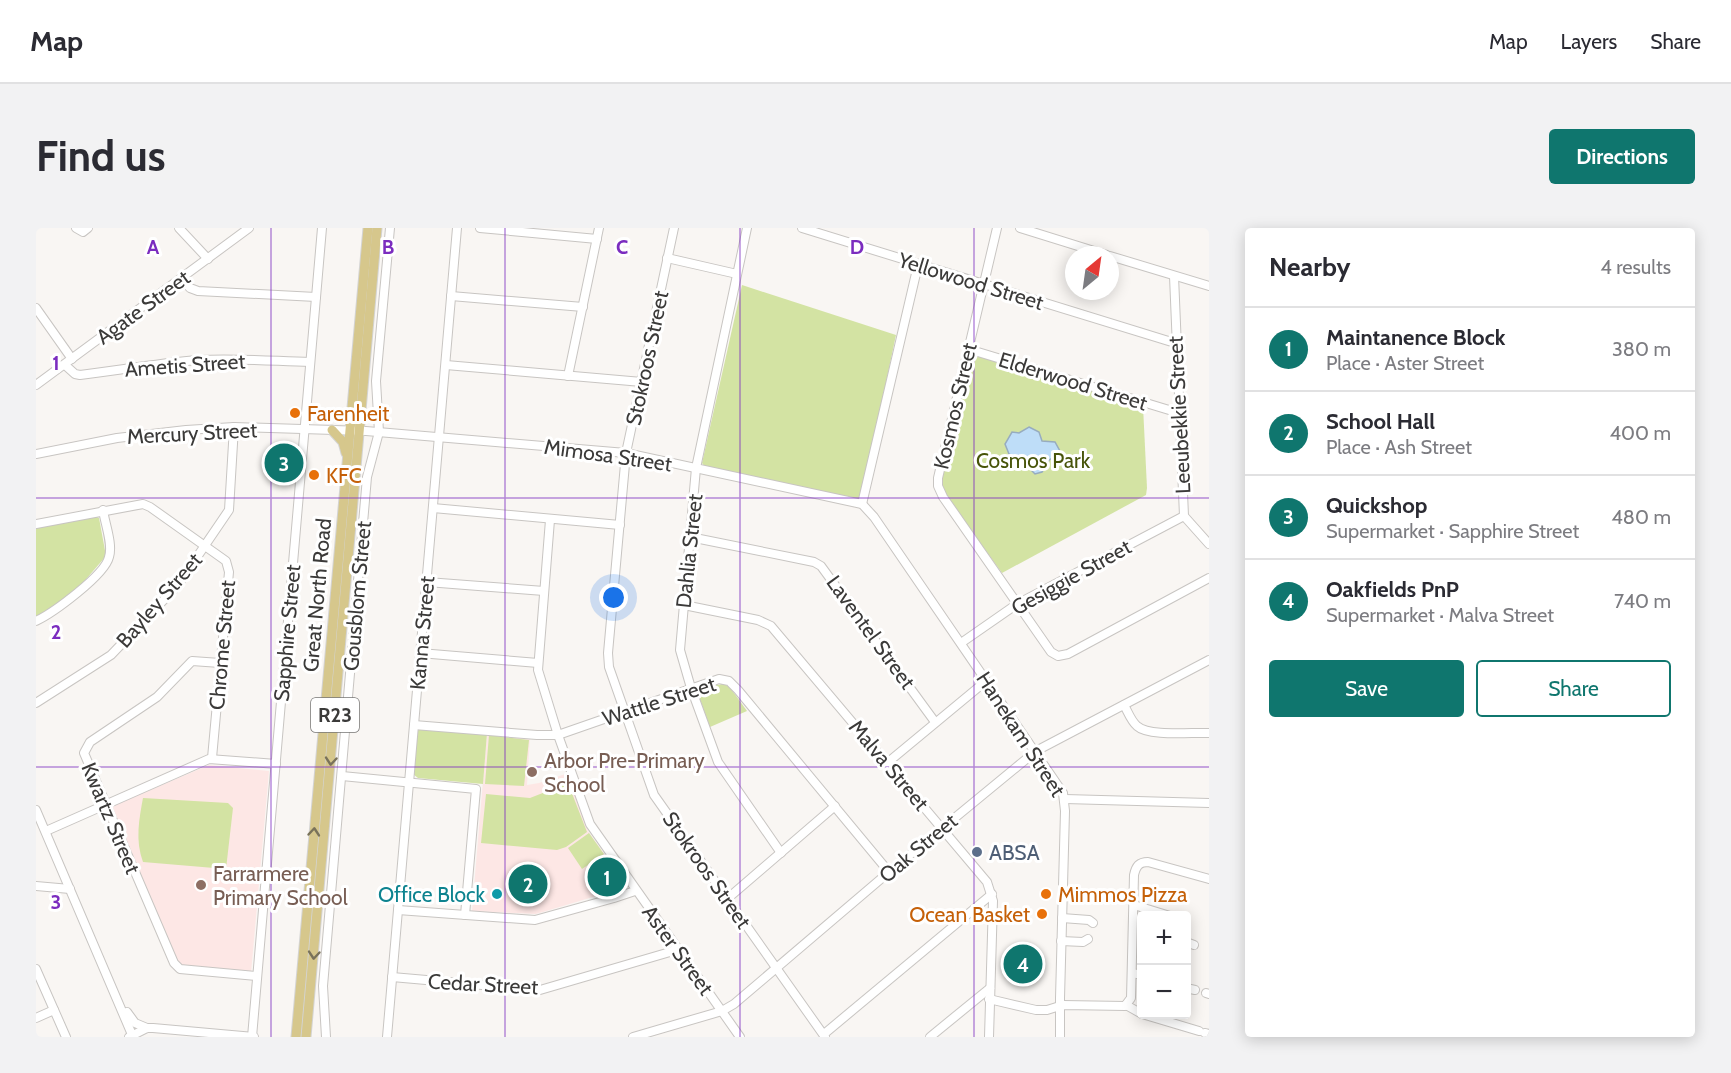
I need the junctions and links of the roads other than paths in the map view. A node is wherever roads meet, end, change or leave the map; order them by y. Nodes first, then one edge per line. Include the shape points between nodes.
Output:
1 (76, 228) edge
2 (88, 228) edge
3 (179, 228) edge
4 (249, 228) edge
5 (322, 228) edge
6 (368, 228) edge
7 (377, 228) edge
8 (390, 228) edge
9 (457, 228) edge
10 (480, 228) edge
11 (599, 228) edge
12 (674, 228) edge
13 (747, 228) edge
14 (802, 228) edge
15 (997, 228) edge
16 (1020, 228) edge
17 (597, 239) junction
18 (1077, 246) edge
19 (667, 258) junction
20 (208, 259) junction
21 (1119, 259) edge
22 (918, 265) junction
23 (737, 274) junction
24 (1174, 276) junction
25 (181, 278) junction
26 (983, 285) junction
27 (1209, 286) edge
28 (451, 296) junction
29 (316, 297) junction
30 (583, 307) junction
31 (36, 308) edge
32 (1175, 343) junction
33 (968, 349) junction
34 (72, 359) junction
35 (310, 362) junction
36 (65, 364) junction
37 (446, 365) junction
38 (568, 376) junction
39 (642, 382) junction
40 (36, 385) edge
41 (1179, 413) junction
42 (234, 428) junction
43 (305, 429) junction
44 (332, 430) junction
45 (354, 430) junction
46 (379, 432) junction
47 (440, 436) junction
48 (626, 453) junction
49 (36, 454) edge
50 (348, 458) junction
51 (696, 468) junction
52 (862, 504) junction
53 (433, 508) junction
54 (103, 510) junction
55 (1184, 516) junction
56 (550, 520) junction
57 (36, 524) edge
58 (620, 525) junction
59 (690, 537) junction
60 (1209, 544) edge
61 (206, 546) junction
62 (1209, 578) edge
63 (426, 582) junction
64 (544, 591) junction
65 (1017, 604) junction
66 (684, 605) junction
67 (36, 621) edge
68 (961, 643) junction
69 (420, 654) junction
70 (335, 658) junction
71 (1209, 660) edge
72 (220, 663) junction
73 (537, 663) junction
74 (987, 681) junction
75 (691, 688) junction
76 (36, 703) edge
77 (1124, 705) junction
78 (624, 712) junction
79 (935, 722) junction
80 (414, 725) junction
81 (1209, 733) edge
82 (558, 735) junction
83 (1036, 751) junction
84 (212, 758) junction
85 (888, 763) junction
86 (276, 764) junction
87 (342, 776) junction
88 (408, 783) junction
89 (1065, 799) junction
90 (1209, 803) edge
91 (105, 805) junction
92 (835, 807) junction
93 (36, 810) edge
94 (942, 828) junction
95 (46, 831) junction
96 (781, 853) junction
97 (889, 872) junction
98 (1209, 879) edge
99 (36, 886) edge
100 (70, 889) junction
101 (636, 891) junction
102 (992, 894) junction
103 (727, 899) junction
104 (1134, 905) junction
105 (398, 910) junction
106 (1156, 911) edge
107 (465, 915) junction
108 (1062, 918) junction
109 (1093, 923) dead end
110 (1133, 928) junction
111 (1137, 930) edge
112 (1088, 939) dead end
113 (1061, 941) junction
114 (677, 948) junction
115 (776, 968) junction
116 (36, 969) edge
117 (1132, 973) junction
118 (1137, 974) edge
119 (257, 976) junction
120 (392, 977) junction
121 (990, 988) junction
122 (114, 990) junction
123 (989, 999) junction
124 (1060, 1006) junction
125 (1123, 1006) junction
126 (54, 1010) junction
127 (722, 1011) junction
128 (1137, 1012) edge
129 (36, 1018) edge
130 (1158, 1019) edge
131 (147, 1028) junction
132 (1204, 1033) edge
133 (824, 1036) edge
134 (66, 1037) edge
135 (131, 1037) edge
136 (253, 1037) edge
137 (296, 1037) edge
138 (306, 1037) edge
139 (326, 1037) edge
140 (387, 1037) edge
141 (633, 1037) edge
142 (740, 1037) edge
143 (930, 1037) edge
144 (989, 1037) edge
145 (1060, 1037) edge

1 - 2 street via 83,232
3 - 20 street
4 - 20 street, Agate Street
5 - 29 street, Sapphire Street
6 - 45 main road, Great North Road / R23
7 - 45 main road, Great North Road / R23
8 - 46 street, Gousblom Street via 376,381
9 - 28 street, Kanna Street
10 - 17 street
11 - 17 street
12 - 19 street, Stokroos Street
13 - 23 street, Dahlia Street
14 - 22 street, Yellowood Street
15 - 26 street, Kosmos Street
16 - 18 street
17 - 30 street
19 - 23 street
19 - 39 street, Stokroos Street
20 - 25 street, Agate Street
21 - 24 street
22 - 26 street, Yellowood Street
22 - 52 street
23 - 51 street, Dahlia Street
24 - 27 street
24 - 32 street, Leeubekkie Street
25 - 29 street via 198,291
25 - 34 street, Agate Street
26 - 32 street, Yellowood Street
26 - 33 street, Kosmos Street
28 - 30 street
28 - 37 street, Kanna Street
29 - 35 street, Sapphire Street
30 - 38 street
31 - 34 street
32 - 41 street, Leeubekkie Street
33 - 41 street, Elderwood Street
33 - 65 street, Kosmos Street via 938,486
34 - 36 street, Agate Street
35 - 36 street, Ametis Street via 199,360 80,375
35 - 43 street, Sapphire Street
36 - 40 street, Agate Street
37 - 38 street
37 - 47 street, Kanna Street
38 - 39 street
39 - 48 street, Stokroos Street
41 - 55 street, Leeubekkie Street
42 - 43 street, Mercury Street
42 - 49 street, Mercury Street via 117,438
42 - 61 street, Bayley Street via 230,506
43 - 44 street, Mercury Street
43 - 86 street, Sapphire Street
44 - 45 street, Mercury Street
44 - 50 main road via 343,442
45 - 46 street, Mimosa Street
45 - 50 main road, Great North Road / R23
45 - 70 main road, Great North Road / R23
46 - 47 street, Mimosa Street
46 - 87 street, Gousblom Street via 368,477
47 - 48 street, Mimosa Street
47 - 53 street, Kanna Street
48 - 51 street, Mimosa Street
48 - 58 street, Stokroos Street
50 - 70 main road, Great North Road / R23
51 - 52 street, Mimosa Street
51 - 59 street, Dahlia Street
52 - 68 street, Hanekam Street via 870,510
53 - 56 street
53 - 63 street, Kanna Street
54 - 57 street, Chrome Street
54 - 61 street, Chrome Street via 147,505
54 - 67 street via 110,553 107,563 75,596
55 - 60 street, Leeubekkie Street
55 - 65 street, Gesiggie Street
56 - 58 street
56 - 64 street, Aster Street
58 - 78 street, Stokroos Street via 609,661
59 - 66 street, Dahlia Street
59 - 79 street, Laventel Street via 821,566
61 - 72 street, Chrome Street via 224,559 229,568
61 - 76 street, Bayley Street via 178,585 114,652
62 - 65 street, Kosmos Street via 1058,656 1051,652
63 - 64 street
63 - 69 street, Kanna Street
64 - 73 street, Aster Street
65 - 68 street, Gesiggie Street
66 - 75 street, Dahlia Street via 680,650
66 - 85 street, Malva Street via 769,624
68 - 74 street, Hanekam Street
69 - 73 street
69 - 80 street, Kanna Street
137 -> 70 main road, Great North Road / R23
70 -> 138 main road, Great North Road / R23
71 - 77 street, Oak Street
72 - 84 street, Chrome Street
72 - 91 street, Kwartz Street via 192,662 157,697 87,744 84,756
73 - 82 street, Aster Street
74 - 79 street
74 - 83 street, Hanekam Street
75 - 78 street, Wattle Street
75 - 92 street, Wattle Street via 719,680 732,683
75 - 96 street, Dahlia Street via 718,762
77 - 81 street via 1135,723 1145,730
77 - 83 street, Oak Street
78 - 82 street, Wattle Street
78 - 103 street, Stokroos Street via 654,795
79 - 85 street
80 - 82 street, Wattle Street
80 - 88 street, Kanna Street
82 - 101 street, Aster Street via 592,828
83 - 89 street, Hanekam Street
83 - 94 street, Oak Street
84 - 86 street
84 - 91 street
85 - 94 street, Malva Street
86 - 119 street, Sapphire Street
87 - 88 street
87 - 139 street, Gousblom Street via 322,996
88 - 105 street, Kanna Street
88 - 107 street via 476,789
89 - 90 street
89 - 108 street, Hanekam Street
91 - 95 street
91 - 119 street, Kwartz Street via 174,963 180,969
92 - 96 street
92 - 97 street, Wattle Street
93 - 95 street
94 - 97 street, Oak Street
94 - 102 street, Malva Street via 984,878
95 - 100 street
96 - 103 street
97 - 115 street, Oak Street
98 - 104 street via 1141,862 1134,875
99 - 100 street
100 - 122 street
101 - 107 street via 539,920
101 - 114 street, Aster Street
102 - 121 street
102 - 133 street
103 - 115 street, Stokroos Street
104 - 106 street
104 - 110 street
105 - 107 street
105 - 120 street, Kanna Street
108 - 109 street
108 - 113 street, Hanekam Street
110 - 111 street
110 - 117 street
112 - 113 street
113 - 124 street, Hanekam Street
114 - 120 street, Cedar Street via 540,990
114 - 127 street, Aster Street
115 - 127 street, Oak Street
115 - 133 street, Stokroos Street
116 - 126 street
117 - 118 street
117 - 125 street via 1131,998
119 - 136 street, Sapphire Street
120 - 140 street, Kanna Street
121 - 123 street
121 - 143 street
122 - 131 street via 132,1021
122 - 135 street
123 - 124 street via 1036,1010
123 - 144 street
124 - 125 street
124 - 145 street, Hanekam Street
125 - 128 street
126 - 129 street
126 - 134 street
127 - 141 street, Oak Street
127 - 142 street, Aster Street
130 - 132 street
131 - 135 street
131 - 136 street

